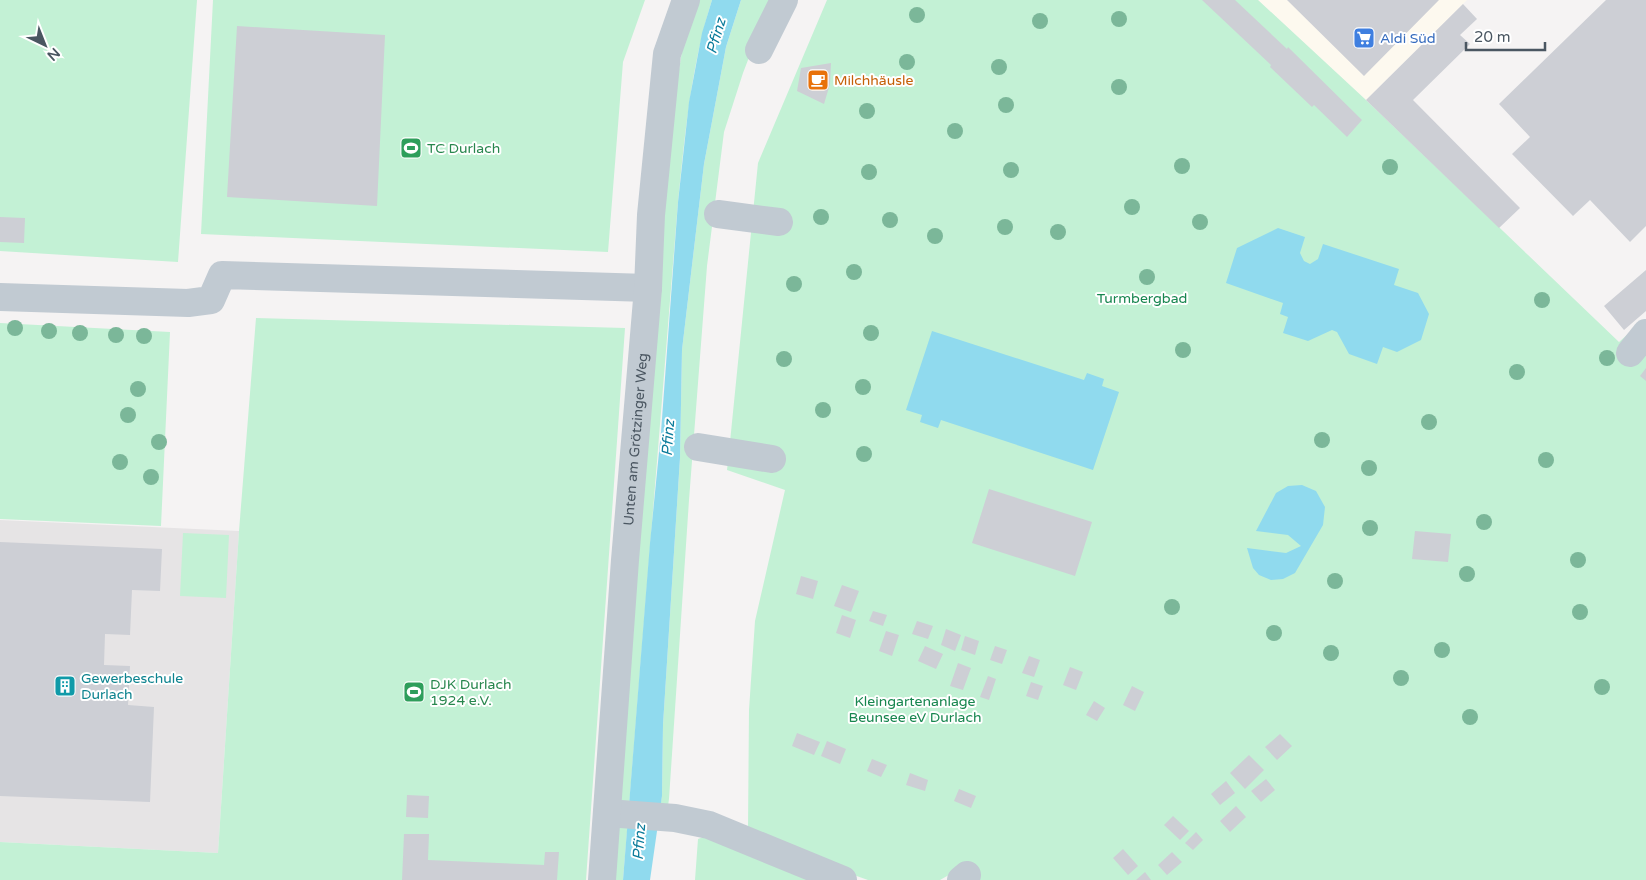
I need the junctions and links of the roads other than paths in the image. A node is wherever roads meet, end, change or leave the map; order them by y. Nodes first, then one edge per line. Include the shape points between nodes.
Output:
1 (686, 0) edge
2 (784, 0) edge
3 (759, 50) dead end
4 (718, 214) dead end
5 (779, 222) dead end
6 (648, 288) junction
7 (0, 297) edge
8 (698, 448) dead end
9 (772, 460) dead end
10 (616, 814) junction
11 (602, 880) edge
12 (843, 880) edge

1 - 6 lane, Unten am Grötzinger Weg via 667,54 651,215
2 - 3 lane
4 - 5 lane
6 - 7 lane via 222,275 211,300 188,303
6 - 10 lane, Unten am Grötzinger Weg via 626,550
8 - 9 lane
10 - 11 lane, Unten am Grötzinger Weg
10 - 12 lane via 709,825

